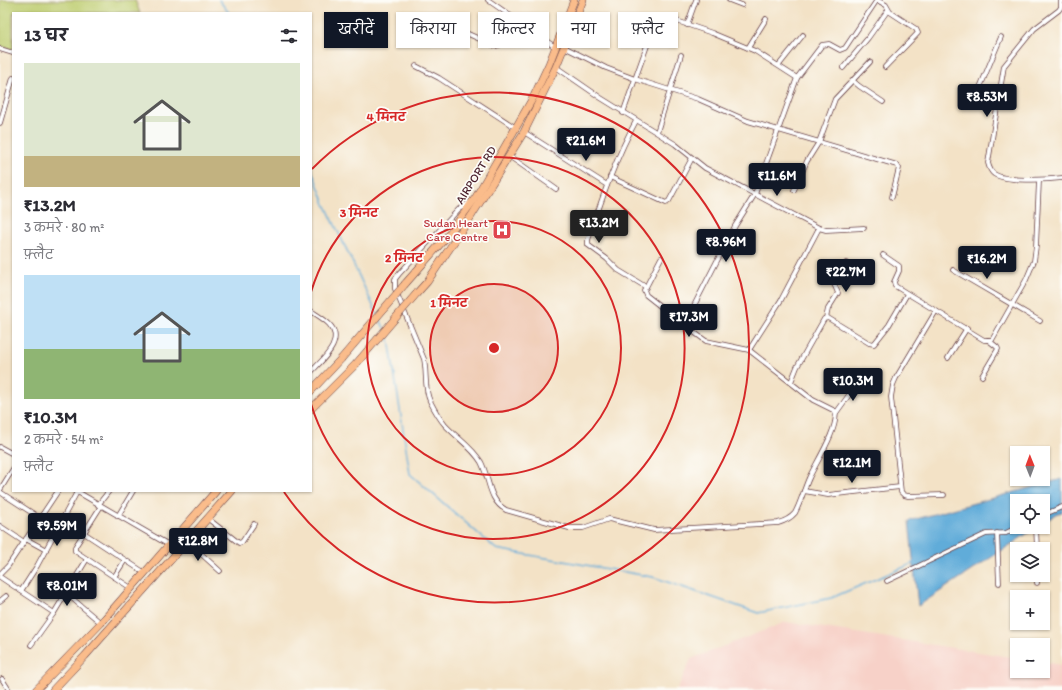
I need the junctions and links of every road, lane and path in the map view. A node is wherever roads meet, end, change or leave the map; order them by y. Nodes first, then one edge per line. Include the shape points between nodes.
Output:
1 (488, 0) edge
2 (574, 0) edge
3 (583, 0) edge
4 (696, 0) edge
5 (729, 0) edge
6 (877, 0) edge
7 (1061, 0) edge
8 (742, 5) dead end
9 (1061, 6) edge
10 (888, 10) junction
11 (505, 12) edge
12 (578, 12) edge
13 (766, 19) dead end
14 (678, 22) edge
15 (687, 25) junction
16 (802, 35) dead end
17 (1001, 37) dead end
18 (549, 42) edge
19 (555, 46) junction
20 (564, 48) edge
21 (566, 48) edge
22 (646, 48) edge
23 (748, 48) junction
24 (0, 49) edge
25 (12, 53) edge
26 (681, 55) dead end
27 (870, 62) dead end
28 (779, 65) junction
29 (416, 66) dead end
30 (556, 67) junction
31 (885, 67) dead end
32 (843, 68) dead end
33 (797, 78) junction
34 (635, 79) junction
35 (852, 80) junction
36 (12, 81) edge
37 (669, 91) junction
38 (884, 102) dead end
39 (997, 105) junction
40 (623, 112) junction
41 (636, 121) junction
42 (0, 123) edge
43 (516, 128) junction
44 (778, 130) junction
45 (524, 132) junction
46 (657, 132) junction
47 (818, 142) junction
48 (509, 156) junction
49 (692, 158) junction
50 (610, 177) junction
51 (1062, 178) edge
52 (1038, 181) junction
53 (607, 184) junction
54 (556, 189) dead end
55 (794, 190) dead end
56 (755, 194) junction
57 (892, 197) dead end
58 (475, 198) junction
59 (819, 228) junction
60 (864, 228) dead end
61 (883, 255) dead end
62 (661, 258) dead end
63 (846, 263) dead end
64 (953, 270) dead end
65 (646, 286) junction
66 (907, 294) junction
67 (1012, 304) junction
68 (936, 311) junction
69 (312, 312) edge
70 (826, 318) junction
71 (1040, 321) dead end
72 (684, 326) junction
73 (967, 328) junction
74 (988, 340) junction
75 (748, 350) junction
76 (948, 358) dead end
77 (312, 371) edge
78 (982, 376) dead end
79 (859, 381) dead end
80 (791, 382) junction
81 (312, 390) edge
82 (312, 408) edge
83 (836, 413) junction
84 (0, 447) edge
85 (12, 453) edge
86 (12, 471) edge
87 (900, 487) junction
88 (0, 491) edge
89 (804, 491) junction
90 (57, 492) edge
91 (76, 492) edge
92 (108, 492) edge
93 (132, 492) edge
94 (231, 492) edge
95 (212, 493) edge
96 (944, 495) dead end
97 (100, 506) junction
98 (1062, 507) edge
99 (1050, 512) edge
100 (118, 516) junction
101 (40, 518) junction
102 (207, 518) junction
103 (254, 524) dead end
104 (0, 526) edge
105 (200, 527) junction
106 (1010, 531) edge
107 (84, 533) junction
108 (997, 534) junction
109 (25, 540) junction
110 (187, 540) junction
111 (169, 545) junction
112 (220, 547) dead end
113 (46, 550) junction
114 (87, 559) junction
115 (125, 560) junction
116 (220, 571) dead end
117 (145, 573) junction
118 (0, 575) edge
119 (114, 577) junction
120 (887, 581) dead end
121 (999, 583) dead end
122 (131, 588) junction
123 (20, 591) junction
124 (67, 594) junction
125 (6, 596) dead end
126 (0, 601) edge
127 (54, 613) junction
128 (101, 623) junction
129 (31, 645) dead end
130 (2, 679) dead end
131 (9, 690) edge
132 (36, 690) edge
133 (53, 690) edge

1 - 11 street
2 - 19 main road, AIRPORT RD
3 - 12 main road
4 - 15 street
5 - 8 street
6 - 10 street via 886,5
6 - 33 street via 845,48 840,50 829,44 822,45
7 - 9 street
9 - 39 street via 1034,29 1004,66
10 - 31 street via 918,33
10 - 32 street
13 - 23 street
14 - 15 street
15 - 23 street
16 - 28 street
17 - 39 street via 976,97 978,101
18 - 19 street
19 - 43 main road, AIRPORT RD via 534,96
20 - 30 main road
21 - 34 street
22 - 34 street
23 - 28 street
24 - 25 street
26 - 37 street
27 - 35 street
28 - 33 street
29 - 43 street
30 - 40 street
30 - 45 main road
33 - 44 street
34 - 37 street
34 - 40 street
35 - 38 street
35 - 47 street via 835,99
36 - 42 street
37 - 44 street via 698,99 748,121
37 - 46 street
39 - 52 street via 989,167 999,176
40 - 41 street
41 - 46 street
41 - 50 street
43 - 58 main road, AIRPORT RD
44 - 47 street
44 - 56 street
45 - 48 main road
45 - 53 street
46 - 49 street
47 - 55 street
47 - 57 street via 897,165
48 - 54 street
48 - 82 main road, bridge via 427,282 356,364
49 - 50 street via 666,203
49 - 56 street via 715,174
50 - 53 street
51 - 52 street
52 - 67 street via 1034,261
53 - 65 street via 588,245 618,270
56 - 59 street
56 - 72 street via 735,226
58 - 81 main road, AIRPORT RD, bridge via 449,234
58 - 89 street via 459,209 399,274 395,289 424,359 430,400 446,425 471,448 482,463 493,498 501,507 569,528 583,528 609,519 646,529 669,530 784,522 795,513
59 - 60 street
59 - 75 street via 781,300
61 - 66 street via 899,266 894,284
62 - 65 street
63 - 70 street via 834,284 838,293 828,309
64 - 67 street
65 - 72 street via 646,295
66 - 68 street
66 - 70 street via 889,325 874,344
67 - 71 street
67 - 74 street via 993,338
68 - 73 street
68 - 87 street via 896,378 891,391
69 - 77 street via 330,325 335,337 332,348
70 - 80 street via 822,320
72 - 75 street via 706,340
73 - 74 street
73 - 76 street
74 - 78 street via 997,346 998,350
75 - 80 street
79 - 83 street
80 - 83 street via 813,400
83 - 89 street via 830,436
84 - 85 street
86 - 88 street
87 - 89 street via 828,495
87 - 96 street via 904,495 908,496
88 - 101 street
90 - 101 street
91 - 97 street
91 - 113 street
92 - 97 street
93 - 100 street
94 - 102 main road
95 - 111 main road
97 - 100 street
97 - 107 street
98 - 99 street
100 - 111 street
101 - 109 street
102 - 103 street via 240,543
102 - 105 main road
104 - 109 street
105 - 110 main road
105 - 112 street
106 - 108 street
107 - 114 street via 75,550
107 - 115 street
108 - 120 street via 986,534
108 - 121 street
109 - 113 street
109 - 118 street
110 - 116 street
110 - 133 main road
111 - 117 main road
113 - 123 street via 30,579
114 - 119 street
114 - 124 street
115 - 117 street
115 - 119 street
117 - 122 main road
118 - 123 street
119 - 122 street
122 - 128 main road
123 - 127 street
124 - 127 street
124 - 128 street
125 - 126 street
127 - 129 street
128 - 132 main road
130 - 131 street

